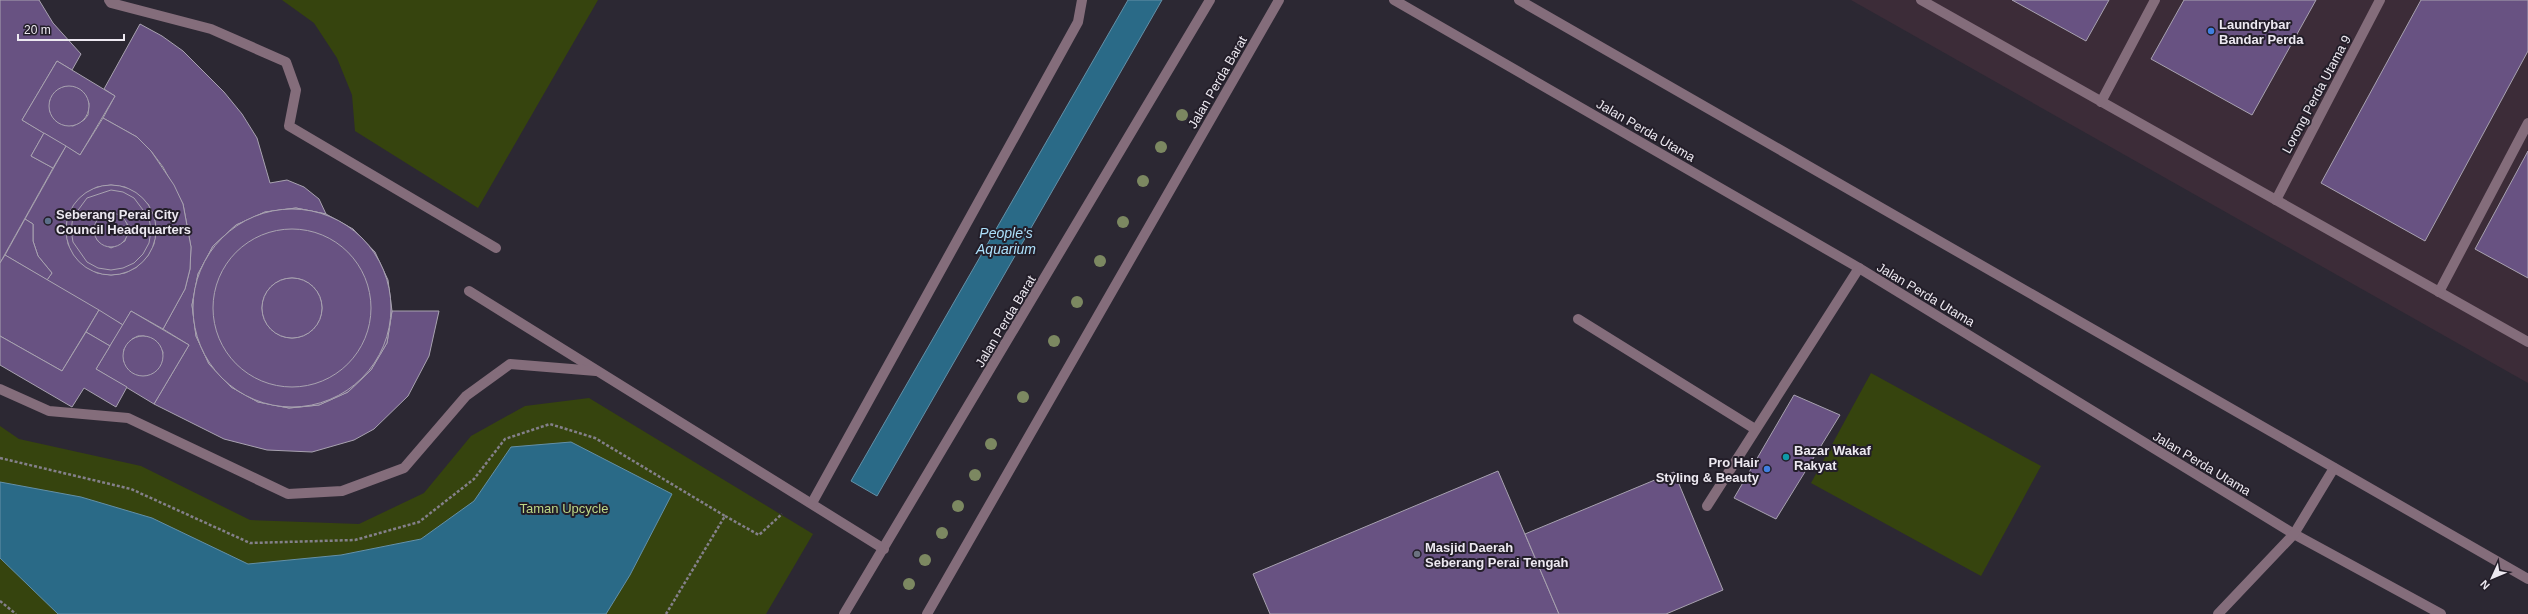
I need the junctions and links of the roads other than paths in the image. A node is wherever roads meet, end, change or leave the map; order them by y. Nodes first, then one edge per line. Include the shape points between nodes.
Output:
1 (109, 0) edge
2 (1082, 0) edge
3 (1210, 0) edge
4 (1279, 0) edge
5 (1394, 0) edge
6 (1519, 0) edge
7 (1922, 0) edge
8 (2155, 0) edge
9 (2380, 0) edge
10 (2101, 102) junction
11 (2528, 123) edge
12 (2276, 200) junction
13 (496, 248) dead end
14 (1859, 268) junction
15 (469, 292) dead end
16 (2439, 292) junction
17 (1578, 319) dead end
18 (2528, 342) edge
19 (596, 371) junction
20 (0, 389) edge
21 (1755, 429) junction
22 (2334, 468) junction
23 (812, 503) junction
24 (1707, 506) dead end
25 (2294, 534) junction
26 (884, 550) junction
27 (2528, 579) edge
28 (844, 614) edge
29 (927, 614) edge
30 (2218, 614) edge
31 (2441, 614) edge

1 - 13 street via 111,3 211,29 286,62 296,90 289,126
2 - 23 street via 1078,22
3 - 26 street, Jalan Perda Barat
4 - 29 street, Jalan Perda Barat
5 - 14 street, Jalan Perda Utama
6 - 22 street
7 - 10 street
8 - 10 street
9 - 12 street, Lorong Perda Utama 9
10 - 12 street
11 - 16 street
12 - 16 street
14 - 21 street
14 - 25 street, Jalan Perda Utama
15 - 19 street
16 - 18 street
17 - 21 street
19 - 20 street via 510,364 466,396 404,468 342,491 288,494 128,418 49,411
19 - 23 street
21 - 24 street
22 - 25 street
22 - 27 street
23 - 26 street
25 - 30 street
25 - 31 street, Jalan Perda Utama
26 - 28 street, Jalan Perda Barat

